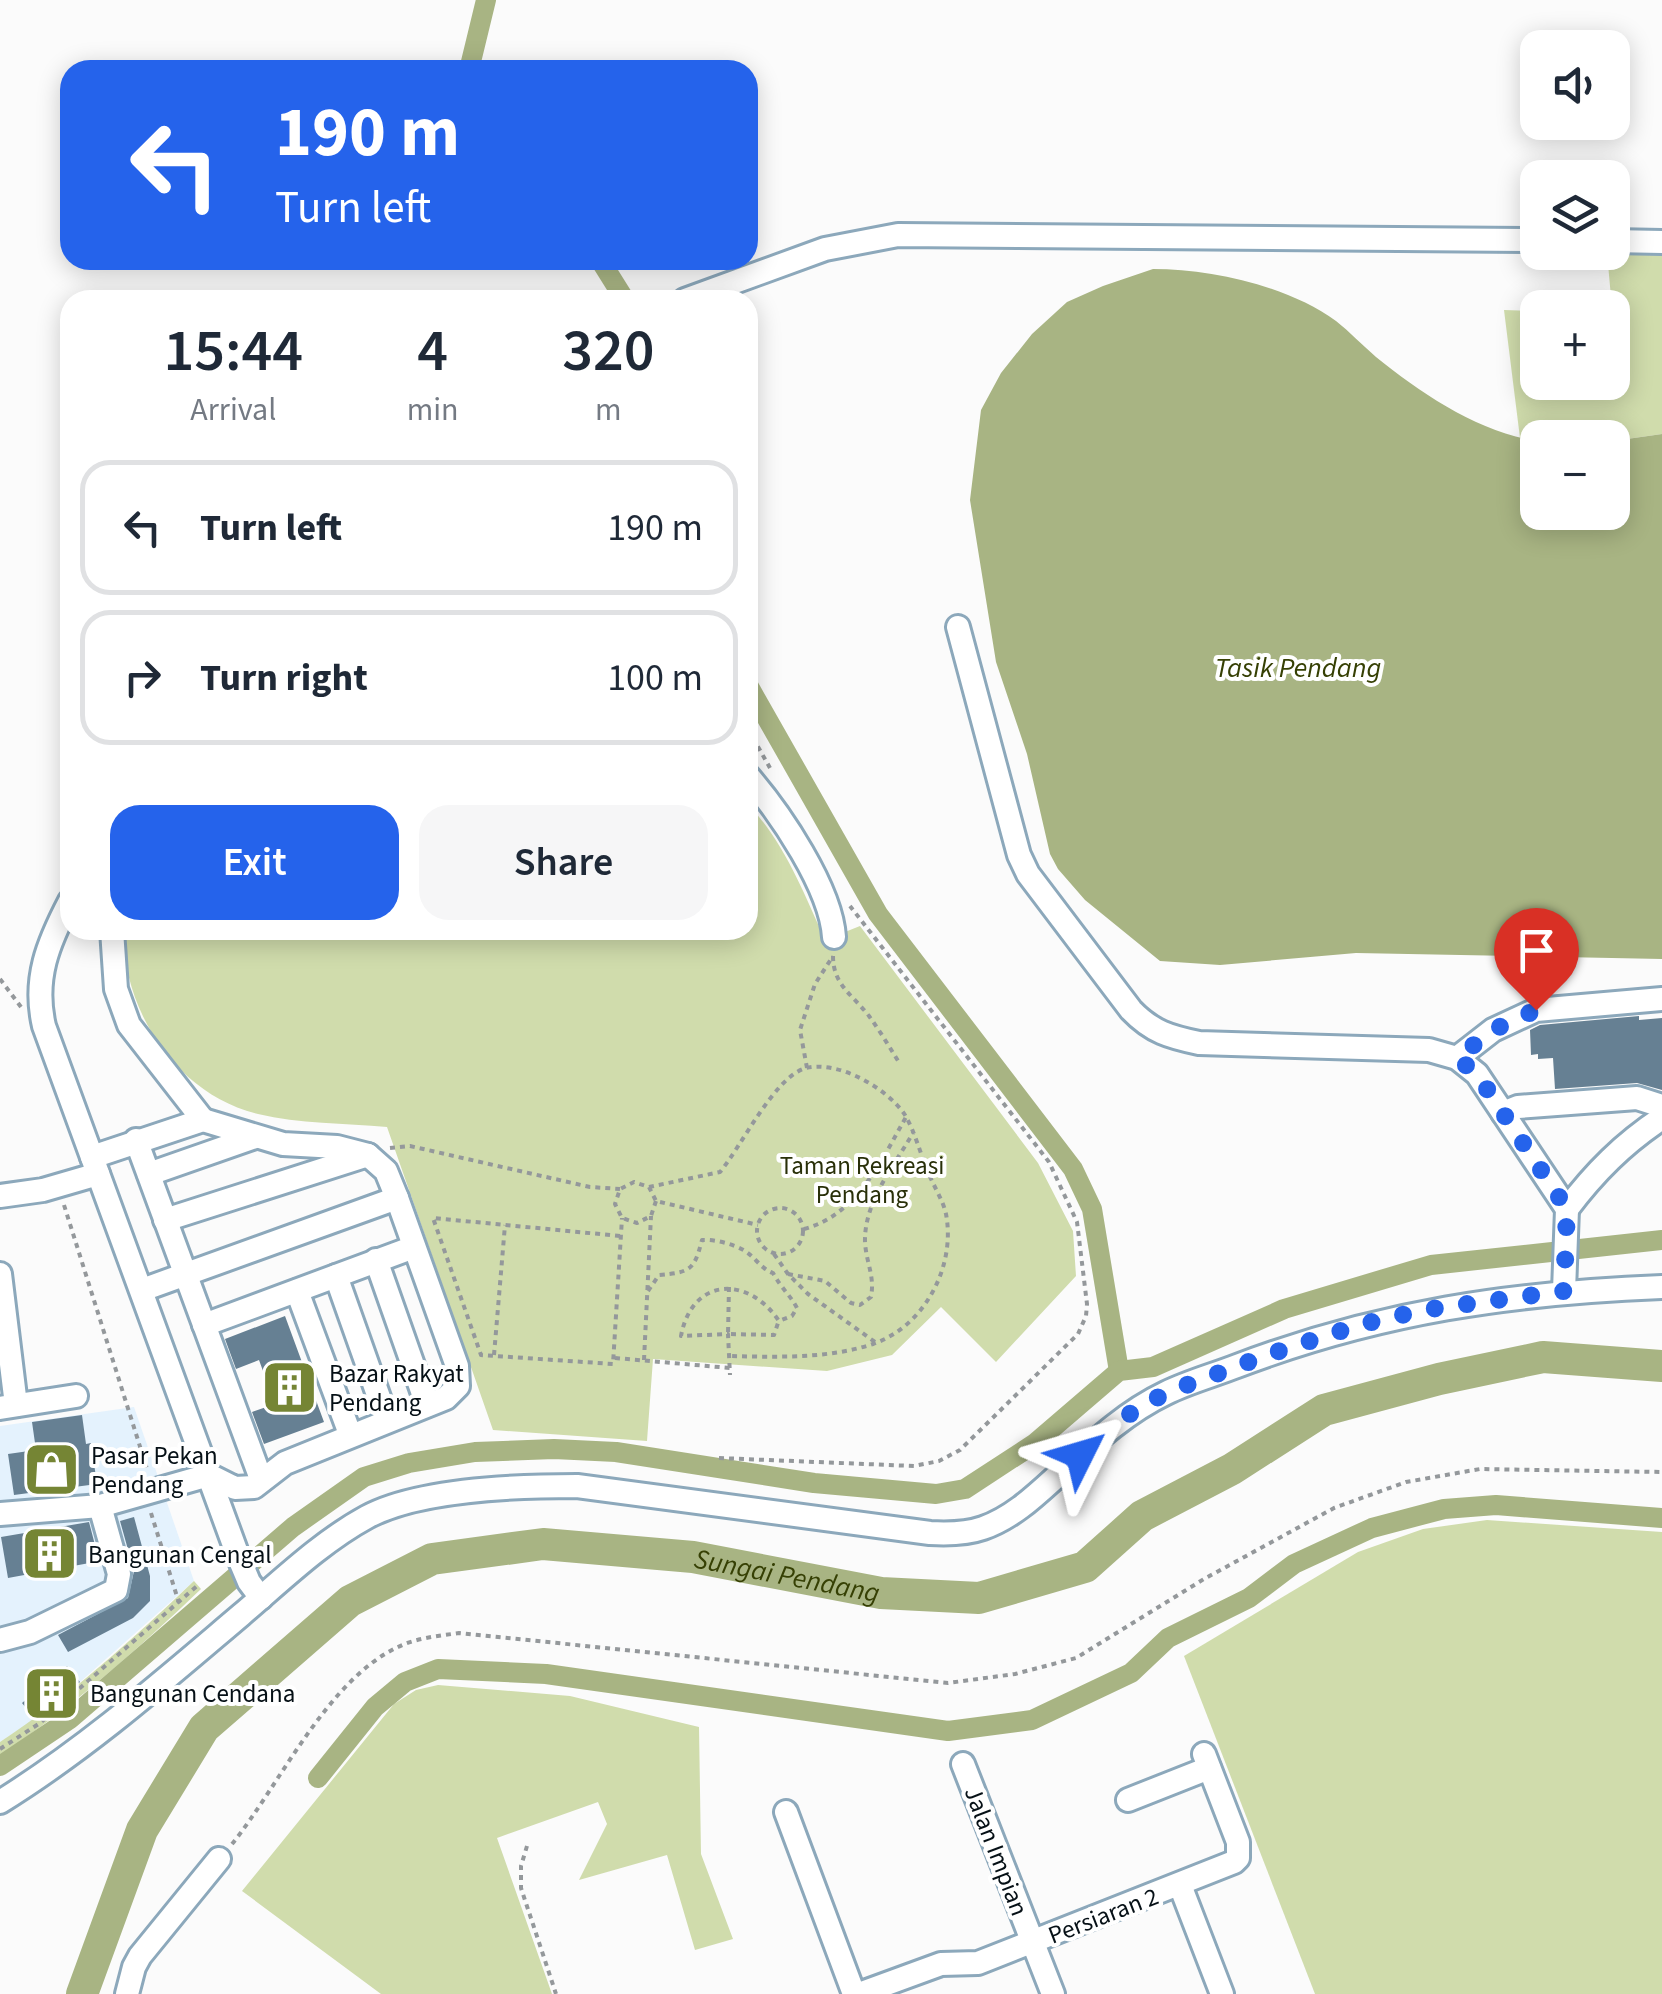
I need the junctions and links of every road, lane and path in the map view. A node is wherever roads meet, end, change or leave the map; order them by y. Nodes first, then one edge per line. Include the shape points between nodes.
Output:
1 (1520, 240) edge
2 (1630, 241) edge
3 (1662, 242) edge
4 (712, 290) edge
5 (958, 626) dead end
6 (758, 746) edge
7 (776, 778) dead end
8 (758, 787) edge
9 (850, 906) dead end
10 (60, 924) edge
11 (113, 940) edge
12 (834, 946) junction
13 (1662, 998) edge
14 (1457, 1058) junction
15 (900, 1064) dead end
16 (808, 1068) junction
17 (1662, 1106) edge
18 (1503, 1113) junction
19 (906, 1117) junction
20 (1662, 1118) edge
21 (202, 1120) junction
22 (913, 1133) junction
23 (255, 1137) junction
24 (136, 1140) junction
25 (368, 1155) junction
26 (94, 1165) junction
27 (149, 1174) junction
28 (650, 1186) junction
29 (620, 1189) junction
30 (0, 1196) edge
31 (397, 1198) junction
32 (656, 1201) junction
33 (64, 1204) dead end
34 (1567, 1209) junction
35 (651, 1216) junction
36 (622, 1218) junction
37 (165, 1220) junction
38 (758, 1224) junction
39 (505, 1225) junction
40 (804, 1228) junction
41 (620, 1236) junction
42 (414, 1247) junction
43 (774, 1254) junction
44 (376, 1260) junction
45 (0, 1274) edge
46 (788, 1274) junction
47 (185, 1276) junction
48 (336, 1276) junction
49 (1564, 1279) junction
50 (729, 1287) junction
51 (1662, 1287) edge
52 (142, 1290) junction
53 (648, 1290) junction
54 (297, 1291) junction
55 (778, 1321) junction
56 (204, 1325) junction
57 (728, 1334) junction
58 (876, 1343) junction
59 (494, 1355) junction
60 (729, 1356) junction
61 (614, 1358) junction
62 (644, 1360) junction
63 (730, 1368) junction
64 (730, 1376) dead end
65 (76, 1396) dead end
66 (428, 1405) junction
67 (8, 1407) edge
68 (387, 1420) junction
69 (350, 1434) junction
70 (719, 1458) dead end
71 (1662, 1472) edge
72 (208, 1475) junction
73 (260, 1479) junction
74 (149, 1493) junction
75 (100, 1506) junction
76 (0, 1514) edge
77 (198, 1585) dead end
78 (255, 1590) junction
79 (179, 1603) junction
80 (0, 1640) edge
81 (0, 1748) edge
82 (964, 1764) dead end
83 (1128, 1800) dead end
84 (0, 1802) edge
85 (786, 1812) dead end
86 (527, 1846) dead end
87 (220, 1859) joint
88 (1180, 1885) junction
89 (1033, 1942) junction
90 (128, 1994) edge
91 (556, 1994) edge
92 (856, 1994) edge
93 (1053, 1994) edge
94 (1222, 1994) edge

1 - 4 street via 898,235 825,249
2 - 3 street
5 - 14 street via 1028,874 1148,1027 1199,1043 1429,1050
6 - 7 path
8 - 12 street via 816,882
9 - 70 path via 1049,1162 1076,1222 1086,1316 1078,1334 960,1450 939,1461 914,1466
10 - 26 street via 41,967 39,1006
11 - 21 street via 116,989 129,1026
12 - 15 path via 840,984
12 - 16 path via 800,1030
13 - 14 street via 1536,1010 1493,1030
14 - 18 street via 1477,1074
16 - 19 path via 850,1071
16 - 28 path via 766,1101 720,1172
17 - 18 street via 1637,1098
18 - 34 street
19 - 22 path
19 - 40 path via 870,1182 822,1224
20 - 34 street via 1620,1148
21 - 23 street
21 - 24 street
22 - 46 path via 870,1208 871,1296 851,1303 825,1282
22 - 58 path via 946,1214 944,1265 936,1292
23 - 25 street
23 - 27 street
24 - 26 street
24 - 27 street
25 - 29 path via 410,1146
25 - 31 street via 386,1171
25 - 37 street
26 - 30 street via 42,1190
26 - 52 street
27 - 37 street
28 - 29 path via 634,1182
28 - 32 path
29 - 36 path via 615,1204
31 - 42 street
31 - 47 street
32 - 35 path
32 - 38 path
33 - 74 path
34 - 49 street
35 - 36 path via 637,1223
35 - 53 path
36 - 41 path
37 - 47 street
38 - 40 path via 770,1208 786,1207
38 - 43 path via 762,1247
39 - 41 path
39 - 59 path
39 - 59 path via 433,1218 480,1355
40 - 43 path via 801,1244
41 - 61 path
42 - 44 street
42 - 66 street via 457,1366 458,1386
43 - 46 path
44 - 48 street
44 - 66 street
45 - 67 street
46 - 58 path
47 - 52 street
47 - 56 street
48 - 54 street
48 - 68 street
49 - 51 street
49 - 78 street via 1359,1325 1168,1392 1106,1432 1008,1516 982,1528 930,1533 577,1486 520,1486 429,1499 367,1517
50 - 55 path via 758,1297
50 - 57 path
50 - 57 path via 690,1306 681,1336
52 - 72 street
53 - 55 path via 659,1274 685,1273 696,1263 702,1240 715,1240 745,1251 773,1273 797,1308
53 - 62 path
54 - 56 street
54 - 69 street
55 - 57 path via 774,1335
56 - 73 street
57 - 60 path
58 - 60 path via 811,1355
59 - 61 path via 613,1364
60 - 63 path
61 - 62 path
62 - 63 path
63 - 64 path
65 - 67 street
66 - 68 street
68 - 69 street
69 - 73 street
71 - 87 path via 1480,1470 1406,1482 1334,1508 1076,1658 948,1683 459,1633 425,1638 372,1664 331,1704
72 - 73 street via 236,1488 254,1487
72 - 74 street
72 - 78 street
74 - 75 street
74 - 79 path
75 - 76 street
75 - 80 street via 116,1590
77 - 79 path
78 - 84 street via 107,1728
79 - 81 path via 40,1723
82 - 89 street, Jalan Impian
83 - 88 street, Persiaran 2 via 1206,1761 1238,1842 1238,1858
85 - 92 street
86 - 91 path via 520,1888
87 - 90 street via 140,1956
88 - 89 street, Persiaran 2
88 - 94 street
89 - 92 street, Persiaran 2 via 978,1964 941,1964
89 - 93 street, Jalan Impian

